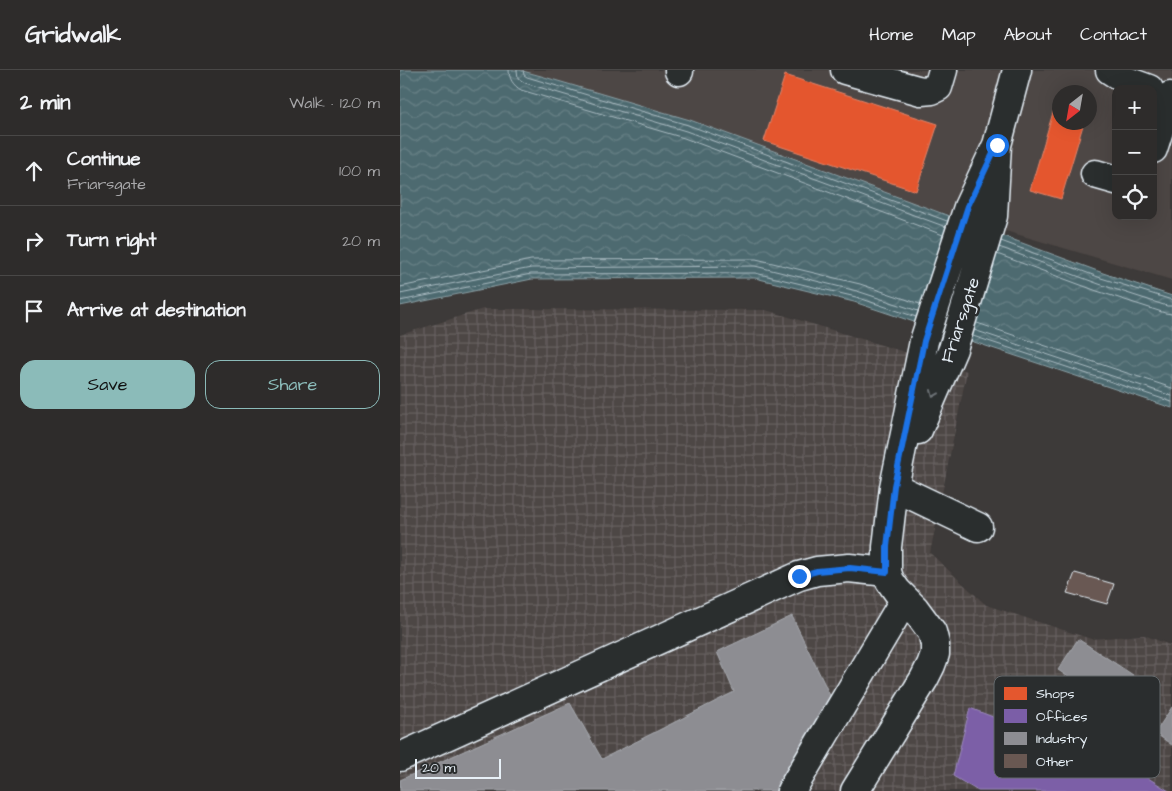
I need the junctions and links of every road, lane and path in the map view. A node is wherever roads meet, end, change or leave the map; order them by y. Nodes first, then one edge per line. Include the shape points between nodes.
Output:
1 (845, 70) edge
2 (943, 70) edge
3 (1017, 70) edge
4 (1110, 70) edge
5 (1161, 93) edge
6 (1156, 130) edge
7 (997, 145) junction
8 (894, 486) junction
9 (978, 527) dead end
10 (887, 572) junction
11 (905, 599) junction
12 (400, 757) edge
13 (791, 791) edge
14 (855, 791) edge

1 - 2 street via 921,91 938,87
3 - 7 street, Friarsgate
4 - 5 street via 1128,81
5 - 6 street
7 - 8 street, Friarsgate via 968,206 924,341
7 -> 8 street, Friarsgate via 993,216 953,349
8 - 9 street
8 - 10 street, Friarsgate
10 - 11 street, Friarsgate via 890,582
10 - 12 street via 850,568 799,576
11 - 13 street
11 - 14 street, Friarsgate via 932,632 935,654 924,679

